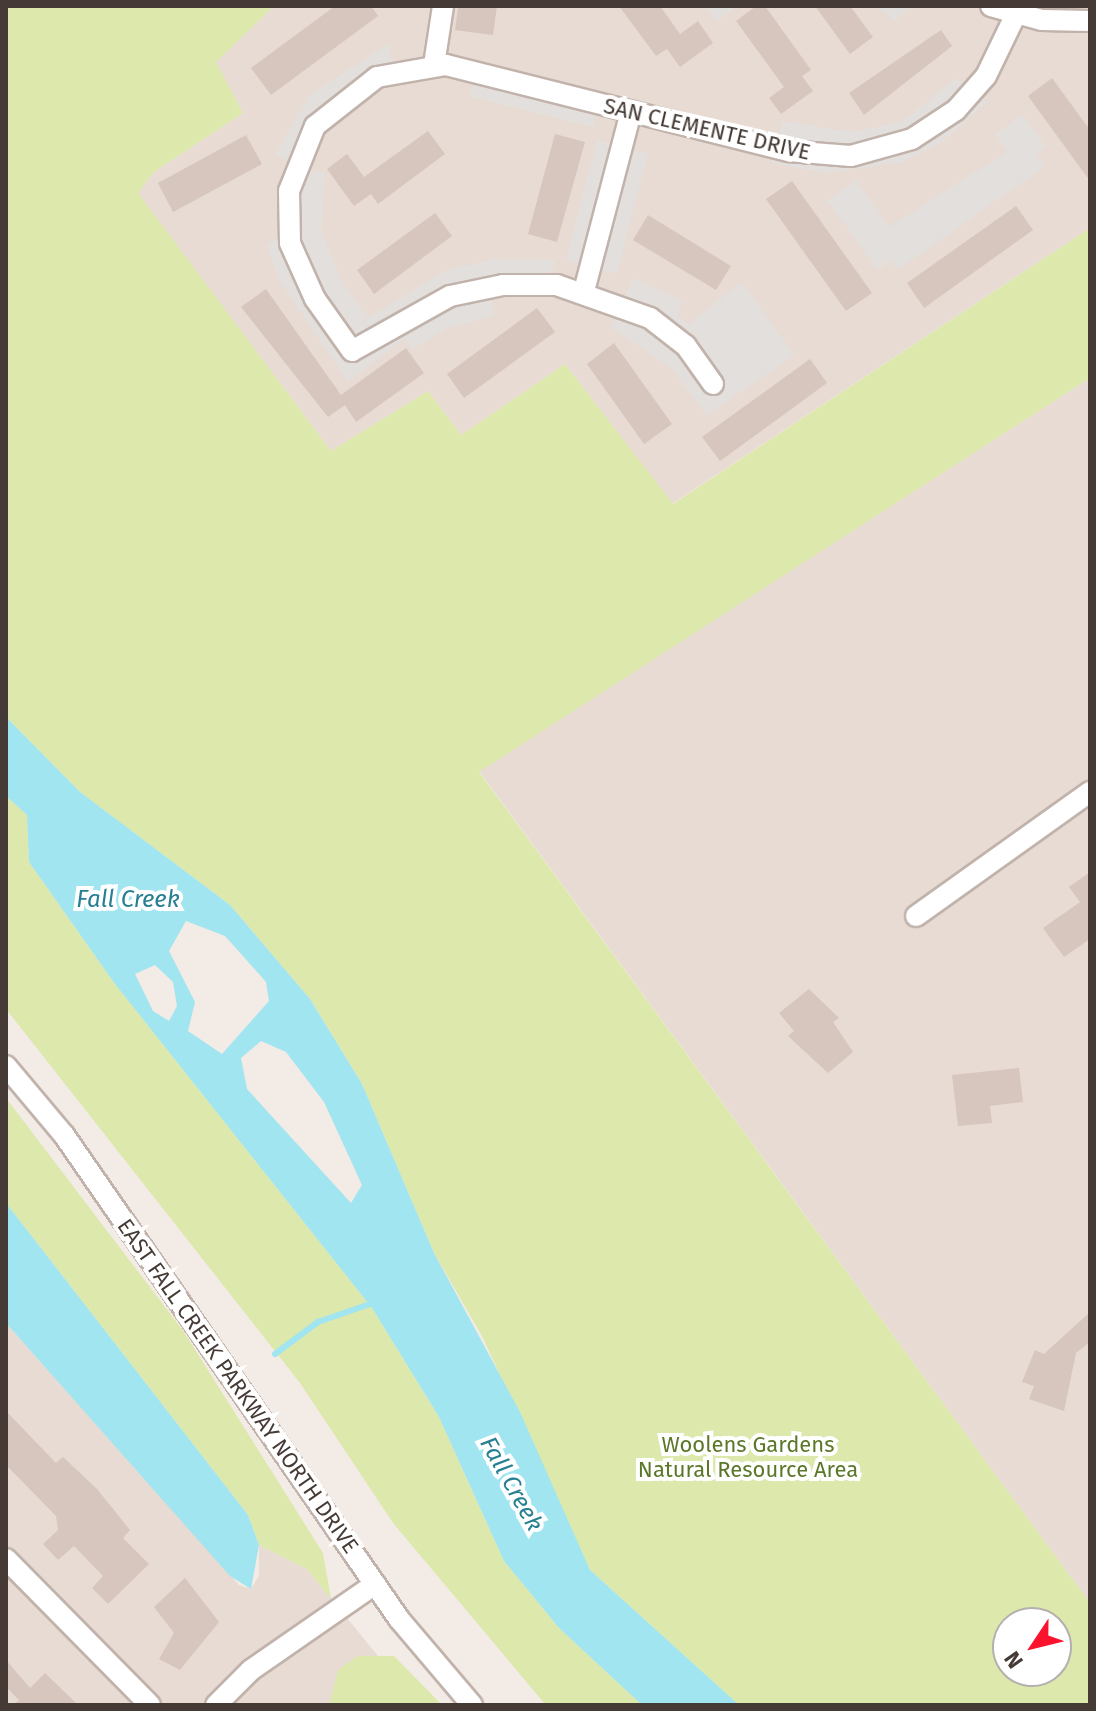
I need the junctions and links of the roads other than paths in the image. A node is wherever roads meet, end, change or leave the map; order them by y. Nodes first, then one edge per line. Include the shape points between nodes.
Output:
1 (443, 6) edge
2 (991, 6) edge
3 (1016, 14) junction
4 (1090, 21) edge
5 (434, 65) junction
6 (631, 112) junction
7 (584, 291) junction
8 (713, 384) dead end
9 (1090, 792) edge
10 (916, 916) dead end
11 (6, 1066) edge
12 (6, 1559) edge
13 (375, 1584) junction
14 (150, 1705) edge
15 (216, 1705) edge
16 (472, 1705) edge

1 - 5 street
2 - 3 street
3 - 4 street
3 - 6 street, SAN CLEMENTE DRIVE via 995,61 962,104 920,135 878,151 807,154
5 - 6 street, SAN CLEMENTE DRIVE
5 - 7 street, SAN CLEMENTE DRIVE via 393,71 347,94 315,126 293,174 288,217 295,260 352,351 410,312 459,293 521,284
6 - 7 street
7 - 8 street via 650,318 686,346
9 - 10 street
11 - 13 street, EAST FALL CREEK PARKWAY NORTH DRIVE via 64,1135
12 - 14 street
13 - 15 street via 251,1670
13 - 16 street, EAST FALL CREEK PARKWAY NORTH DRIVE

